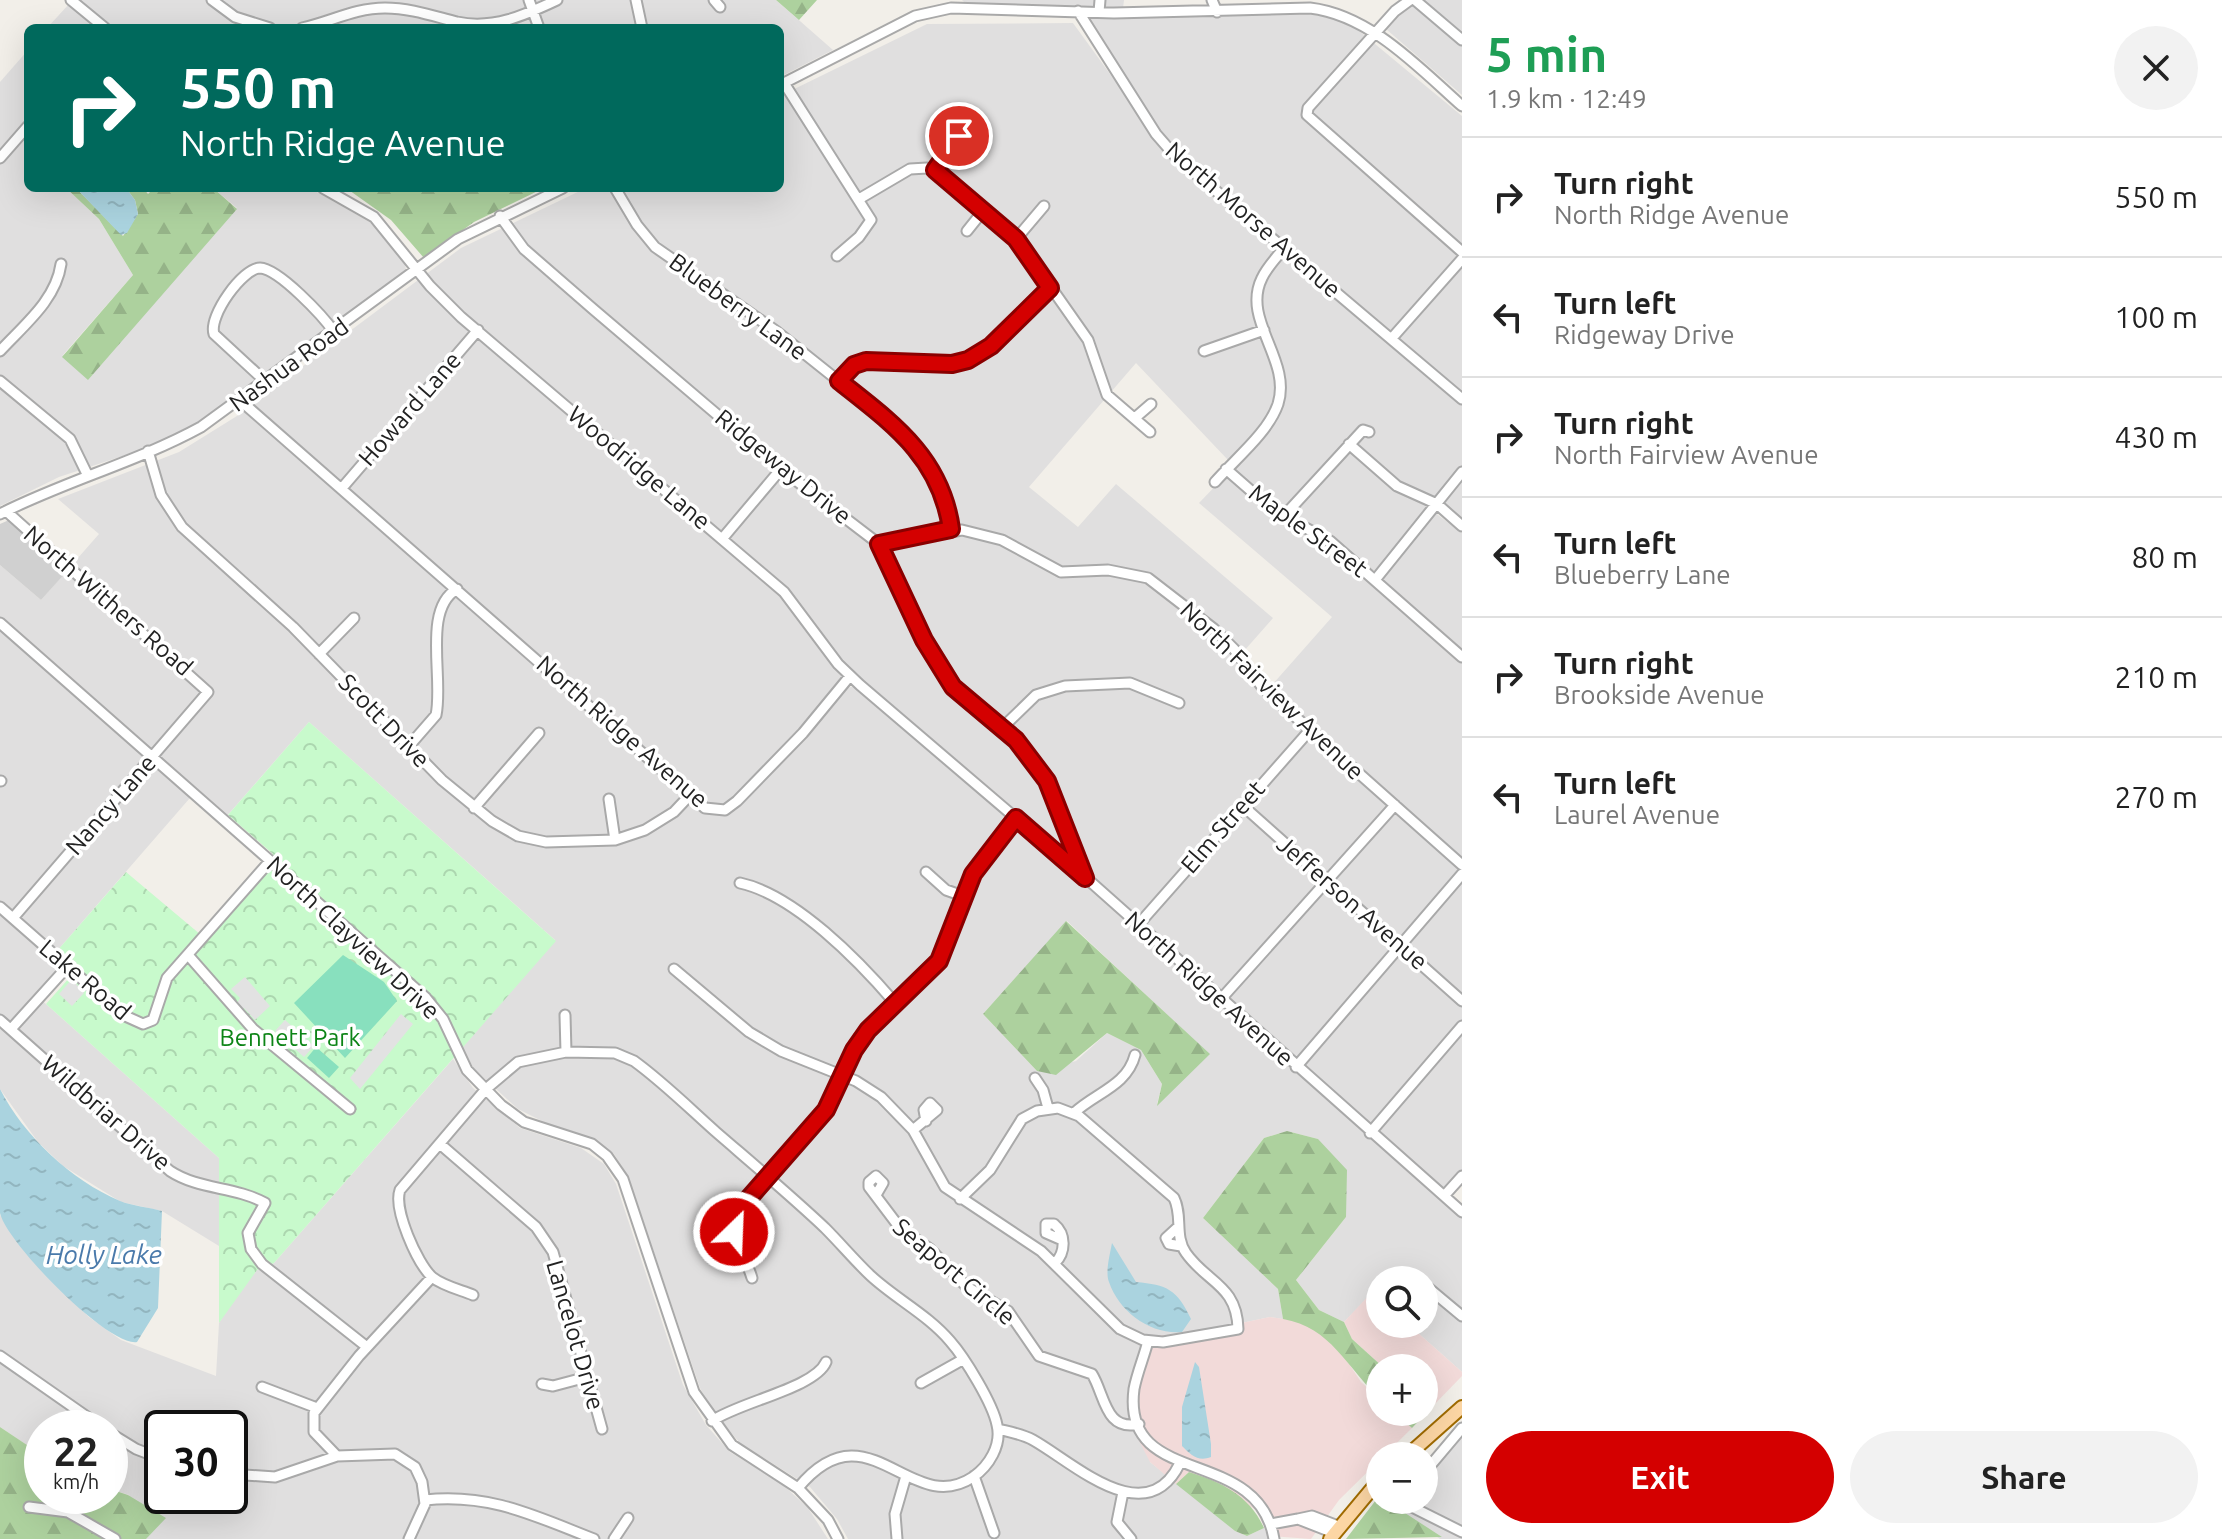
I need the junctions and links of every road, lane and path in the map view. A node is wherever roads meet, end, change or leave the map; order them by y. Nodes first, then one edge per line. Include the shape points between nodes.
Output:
1 (71, 0) edge
2 (212, 0) edge
3 (422, 0) edge
4 (529, 0) edge
5 (557, 0) edge
6 (636, 0) edge
7 (1100, 0) edge
8 (1212, 0) edge
9 (1412, 0) edge
10 (355, 5) edge
11 (533, 11) junction
12 (1078, 11) junction
13 (420, 12) junction
14 (1099, 12) junction
15 (1217, 12) junction
16 (100, 24) edge
17 (257, 24) edge
18 (311, 24) edge
19 (538, 24) edge
20 (641, 24) edge
21 (1374, 33) junction
22 (1462, 40) edge
23 (784, 83) edge
24 (784, 87) edge
25 (1462, 106) edge
26 (970, 127) dead end
27 (24, 131) edge
28 (0, 158) edge
29 (935, 170) junction
30 (330, 192) edge
31 (554, 192) edge
32 (617, 192) edge
33 (859, 199) junction
34 (1044, 206) dead end
35 (983, 211) junction
36 (500, 216) junction
37 (967, 231) dead end
38 (1016, 239) junction
39 (1284, 248) junction
40 (1462, 252) edge
41 (837, 256) dead end
42 (1462, 259) edge
43 (61, 264) dead end
44 (417, 270) junction
45 (1050, 288) junction
46 (478, 330) junction
47 (1264, 330) junction
48 (334, 332) junction
49 (1392, 338) junction
50 (0, 351) edge
51 (1204, 351) dead end
52 (0, 381) edge
53 (839, 381) junction
54 (266, 382) junction
55 (1462, 399) edge
56 (241, 401) junction
57 (1151, 404) dead end
58 (1136, 417) junction
59 (1150, 432) dead end
60 (1369, 432) dead end
61 (1349, 444) junction
62 (148, 451) junction
63 (781, 469) junction
64 (1226, 469) junction
65 (1462, 472) edge
66 (87, 474) junction
67 (1215, 482) dead end
68 (342, 488) junction
69 (1437, 504) junction
70 (3, 513) edge
71 (1283, 517) junction
72 (1462, 526) edge
73 (951, 529) junction
74 (722, 539) junction
75 (879, 544) junction
76 (1375, 580) junction
77 (457, 589) junction
78 (354, 618) dead end
79 (0, 623) edge
80 (319, 654) junction
81 (1462, 657) edge
82 (850, 676) junction
83 (208, 692) joint
84 (1179, 703) dead end
85 (1002, 728) junction
86 (1310, 730) junction
87 (539, 733) dead end
88 (409, 746) junction
89 (152, 757) junction
90 (690, 795) junction
91 (609, 799) dead end
92 (1242, 805) junction
93 (1395, 805) junction
94 (474, 808) junction
95 (1016, 818) junction
96 (615, 840) junction
97 (270, 861) junction
98 (1462, 865) edge
99 (926, 872) dead end
100 (1462, 874) edge
101 (1085, 878) junction
102 (1325, 882) junction
103 (740, 883) dead end
104 (963, 896) junction
105 (0, 907) edge
106 (13, 918) junction
107 (1138, 925) junction
108 (1400, 945) junction
109 (188, 955) junction
110 (68, 966) junction
111 (674, 969) dead end
112 (1221, 999) junction
113 (1462, 1001) edge
114 (895, 1003) junction
115 (565, 1015) dead end
116 (0, 1020) edge
117 (1462, 1026) edge
118 (11, 1029) junction
119 (566, 1052) junction
120 (1135, 1055) dead end
121 (1296, 1067) junction
122 (845, 1077) junction
123 (1035, 1078) dead end
124 (486, 1089) junction
125 (1048, 1108) junction
126 (350, 1109) dead end
127 (1074, 1113) junction
128 (926, 1121) dead end
129 (913, 1130) junction
130 (1370, 1133) junction
131 (440, 1144) junction
132 (1462, 1176) edge
133 (767, 1177) junction
134 (876, 1195) dead end
135 (1444, 1196) junction
136 (960, 1199) junction
137 (1462, 1212) edge
138 (1062, 1240) dead end
139 (1055, 1263) junction
140 (432, 1277) junction
141 (752, 1278) dead end
142 (473, 1295) dead end
143 (1438, 1296) edge
144 (1462, 1316) edge
145 (1148, 1341) junction
146 (367, 1347) junction
147 (0, 1356) edge
148 (962, 1360) junction
149 (826, 1362) dead end
150 (587, 1377) junction
151 (921, 1383) dead end
152 (542, 1384) dead end
153 (262, 1387) dead end
154 (1462, 1407) edge
155 (317, 1408) junction
156 (77, 1410) edge
157 (712, 1421) junction
158 (1139, 1424) junction
159 (1462, 1428) edge
160 (602, 1429) dead end
161 (998, 1429) junction
162 (1423, 1442) edge
163 (337, 1456) junction
164 (1438, 1456) edge
165 (1180, 1463) junction
166 (248, 1475) edge
167 (906, 1476) junction
168 (974, 1476) junction
169 (798, 1488) junction
170 (1123, 1492) junction
171 (1366, 1496) edge
172 (425, 1500) junction
173 (71, 1514) edge
174 (1431, 1514) edge
175 (628, 1518) dead end
176 (1271, 1524) junction
177 (1462, 1532) edge
178 (994, 1533) dead end
179 (1334, 1533) edge
180 (115, 1539) edge
181 (409, 1539) edge
182 (594, 1539) edge
183 (614, 1539) edge
184 (838, 1539) edge
185 (897, 1539) edge
186 (1131, 1539) edge
187 (1274, 1539) edge

1 - 16 street
2 - 17 street via 235,17
3 - 13 street
4 - 11 street
5 - 11 street
6 - 20 street
7 - 14 street
8 - 15 street
9 - 21 street
9 - 22 street
10 - 13 street
10 - 18 street
11 - 13 street via 485,24
11 - 19 street
12 - 14 street
12 - 23 street via 935,10
12 - 39 street, North Morse Avenue via 1165,146
14 - 15 street
15 - 21 street via 1322,9
21 - 25 street
21 - 40 street via 1307,113
24 - 33 street
26 - 29 street
27 - 28 street
29 - 33 street via 903,171
29 - 35 street
30 - 44 street via 374,217
31 - 36 street, Nashua Road
32 - 53 street, Blueberry Lane via 655,247
33 - 41 street via 871,220
34 - 38 street
35 - 37 street
35 - 38 street
36 - 44 street, Nashua Road
36 - 63 street, Ridgeway Drive via 524,249
38 - 45 street
39 - 47 street via 1259,285 1256,304
39 - 49 street, North Morse Avenue
42 - 49 street
43 - 50 street via 51,295
44 - 46 street, Woodridge Lane
44 - 48 street, Nashua Road
45 - 53 street via 977,357 952,364 866,361
45 - 58 street via 1088,340 1107,395
46 - 68 street, Howard Lane
46 - 74 street, Woodridge Lane
47 - 51 street
47 - 64 street via 1279,370 1278,403
48 - 54 street, Nashua Road
48 - 54 street via 316,309 272,273 261,268 249,271 214,314 212,326 214,334
49 - 55 street, North Morse Avenue
52 - 66 street via 70,439
53 - 73 street, Blueberry Lane via 920,450 941,488
54 - 56 street, Nashua Road
56 - 62 street, Nashua Road via 183,437
56 - 68 street, North Ridge Avenue
57 - 58 street
58 - 59 street
60 - 61 street via 1363,430
61 - 69 street via 1403,490
61 - 71 street
62 - 66 street, Nashua Road
62 - 80 street, Scott Drive via 161,495 182,527
63 - 74 street
63 - 75 street, Ridgeway Drive
64 - 67 street
64 - 71 street, Maple Street
65 - 69 street
66 - 70 street, Nashua Road
68 - 77 street, North Ridge Avenue
69 - 72 street
69 - 76 street
70 - 83 street, North Withers Road
71 - 76 street, Maple Street via 1330,541
73 - 75 street, North Fairview Avenue
73 - 86 street, North Fairview Avenue via 1002,540 1061,572 1121,570 1148,578 1214,629 1259,684
74 - 82 street, Woodridge Lane via 798,607
75 - 85 street, Ridgeway Drive via 942,670 966,700
76 - 81 street, Maple Street
77 - 88 street via 444,599 437,615 436,715
77 - 90 street, North Ridge Avenue
78 - 80 street
79 - 89 street, North Clayview Drive
80 - 88 street, Scott Drive
82 - 90 street, North Ridge Avenue via 776,763 730,807 709,810
82 - 95 street, North Ridge Avenue
83 - 89 street, Nancy Lane
84 - 85 street via 1130,683 1065,686 1036,695
85 - 101 street, Ridgeway Drive via 1047,781
86 - 92 street, Elm Street
86 - 93 street, North Fairview Avenue
87 - 94 street
88 - 94 street, Scott Drive
89 - 97 street, North Clayview Drive
89 - 106 street, Nancy Lane
90 - 96 street, Scott Drive via 645,830
91 - 96 street
92 - 102 street, Jefferson Avenue
92 - 107 street, Elm Street
93 - 98 street, North Fairview Avenue
93 - 102 street
94 - 96 street, Scott Drive via 518,836 546,842
95 - 101 street, North Ridge Avenue
95 - 104 street via 987,853
97 - 109 street
97 - 124 street, North Clayview Drive via 426,998 443,1019 467,1070
99 - 104 street via 946,890
100 - 108 street
101 - 107 street, North Ridge Avenue
102 - 108 street, Jefferson Avenue
102 - 112 street
103 - 114 street via 757,886 831,938
104 - 114 street via 939,961
105 - 106 street, Lake Road
106 - 110 street, Lake Road
107 - 112 street, North Ridge Avenue
108 - 113 street, Jefferson Avenue
108 - 121 street
109 - 110 street, Lake Road via 167,978 153,1020 143,1024 123,1015
109 - 126 street via 253,1029
110 - 118 street
111 - 122 street via 749,1032
112 - 121 street, North Ridge Avenue
114 - 122 street via 861,1040
115 - 119 street
116 - 118 street, Wildbriar Drive
117 - 130 street
118 - 146 street, Wildbriar Drive via 170,1171 195,1184 238,1190 265,1203 248,1233 257,1259
119 - 124 street via 518,1062
119 - 133 street via 615,1053 634,1061
120 - 127 street via 1124,1079
121 - 130 street, North Ridge Avenue
122 - 129 street via 881,1097
122 - 133 street via 826,1110
123 - 125 street
124 - 131 street
124 - 157 street, North Clayview Drive via 524,1122 592,1144 623,1179 694,1392
125 - 127 street
125 - 136 street via 1017,1124 990,1170
127 - 145 street via 1171,1195 1178,1206 1178,1227 1166,1238 1169,1244 1181,1246 1228,1294 1238,1316 1238,1329 1180,1341
128 - 129 street
129 - 136 street via 939,1179
130 - 135 street, North Ridge Avenue
131 - 140 street via 402,1187 397,1202 415,1251
131 - 150 street, Lancelot Drive via 544,1236
132 - 135 street
133 - 141 street via 742,1206 734,1226
133 - 148 street via 872,1278 939,1329
134 - 158 street, Seaport Circle via 900,1228 930,1249 967,1287 1008,1311 1039,1356 1088,1371 1108,1413 1124,1424
135 - 137 street, North Ridge Avenue
136 - 139 street
138 - 139 street via 1062,1254
139 - 145 street via 1110,1321
140 - 142 street
140 - 146 street
143 - 144 street
145 - 158 street via 1134,1387
146 - 155 street
147 - 156 street
148 - 151 street
148 - 161 street
149 - 157 street via 812,1379 741,1404
150 - 152 street
150 - 160 street, Lancelot Drive
153 - 155 street
154 - 162 main road
155 - 163 street via 314,1432
157 - 169 street, North Clayview Drive via 745,1456
158 - 165 street via 1153,1446
159 - 164 street
161 - 168 street via 993,1455
161 - 170 street via 1033,1440
163 - 166 street via 275,1477
163 - 172 street via 402,1457 420,1475
165 - 170 street via 1154,1491
165 - 176 street via 1236,1482
167 - 168 street via 949,1484
167 - 169 street via 866,1457 848,1455 822,1464
167 - 185 street via 895,1514
168 - 178 street
169 - 184 street, North Clayview Drive
170 - 186 street via 1117,1522
171 - 179 main road
172 - 181 street
172 - 182 street via 507,1505
173 - 180 street
174 - 177 street
175 - 183 street
176 - 179 street via 1312,1516
176 - 187 street

